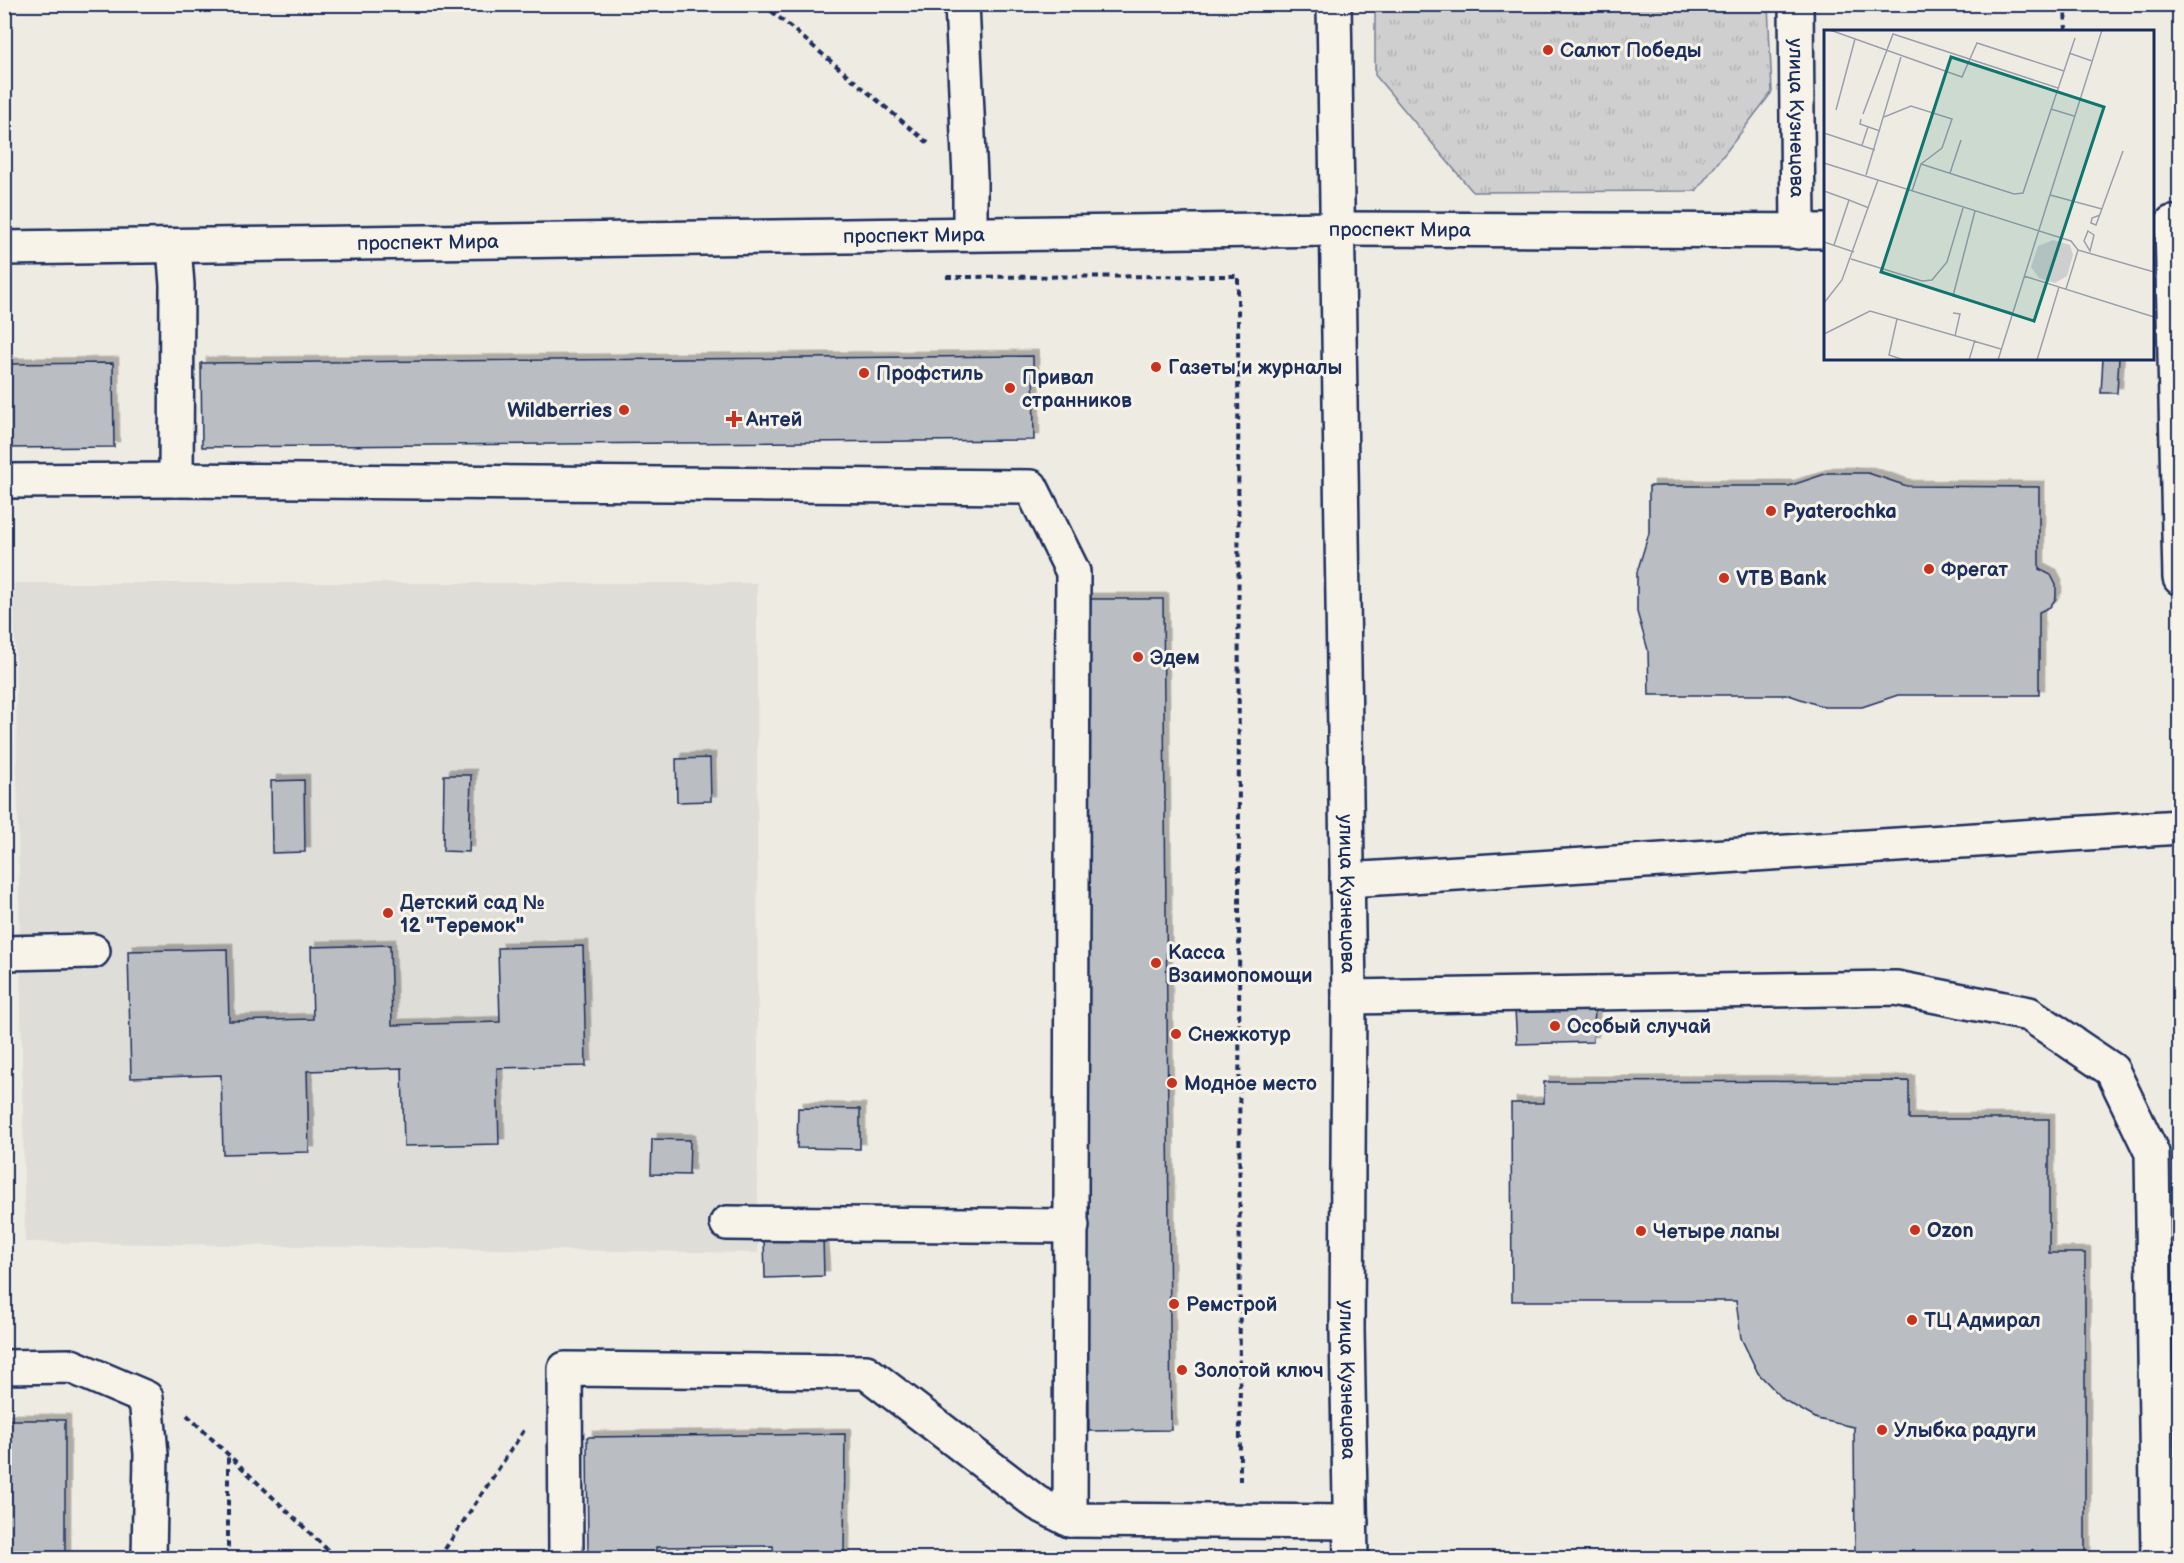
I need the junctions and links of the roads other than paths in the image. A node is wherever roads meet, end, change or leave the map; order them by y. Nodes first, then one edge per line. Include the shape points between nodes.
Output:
1 (962, 4) edge
2 (1334, 4) edge
3 (1796, 4) edge
4 (2168, 223) edge
5 (1337, 229) junction
6 (1812, 232) edge
7 (970, 233) junction
8 (174, 247) junction
9 (4, 248) edge
10 (4, 480) edge
11 (177, 480) junction
12 (2180, 578) edge
13 (2180, 827) edge
14 (1347, 880) junction
15 (93, 951) dead end
16 (4, 953) edge
17 (1349, 997) junction
18 (727, 1223) dead end
19 (1072, 1226) junction
20 (4, 1368) edge
21 (1070, 1520) junction
22 (1351, 1522) junction
23 (149, 1558) edge
24 (566, 1558) edge
25 (1351, 1558) edge
26 (2158, 1558) edge

1 - 7 street
2 - 5 street, улица Кузнецова
3 - 6 street, улица Кузнецова
4 - 12 street
5 - 6 street, проспект Мира
5 - 7 street, проспект Мира
5 - 14 street, улица Кузнецова
7 - 8 street, проспект Мира
8 - 9 street, проспект Мира
8 - 11 street
10 - 11 street
11 - 19 street via 1031,487 1073,572
13 - 14 street
14 - 17 street, улица Кузнецова
15 - 16 street
17 - 22 street, улица Кузнецова via 1347,1329
17 - 26 street via 1896,988 2029,1014 2112,1070 2152,1153
18 - 19 street
19 - 21 street
20 - 23 street via 71,1366 146,1398 151,1454
21 - 22 street
21 - 24 street via 1037,1503 866,1372 565,1369
22 - 25 street, улица Кузнецова

